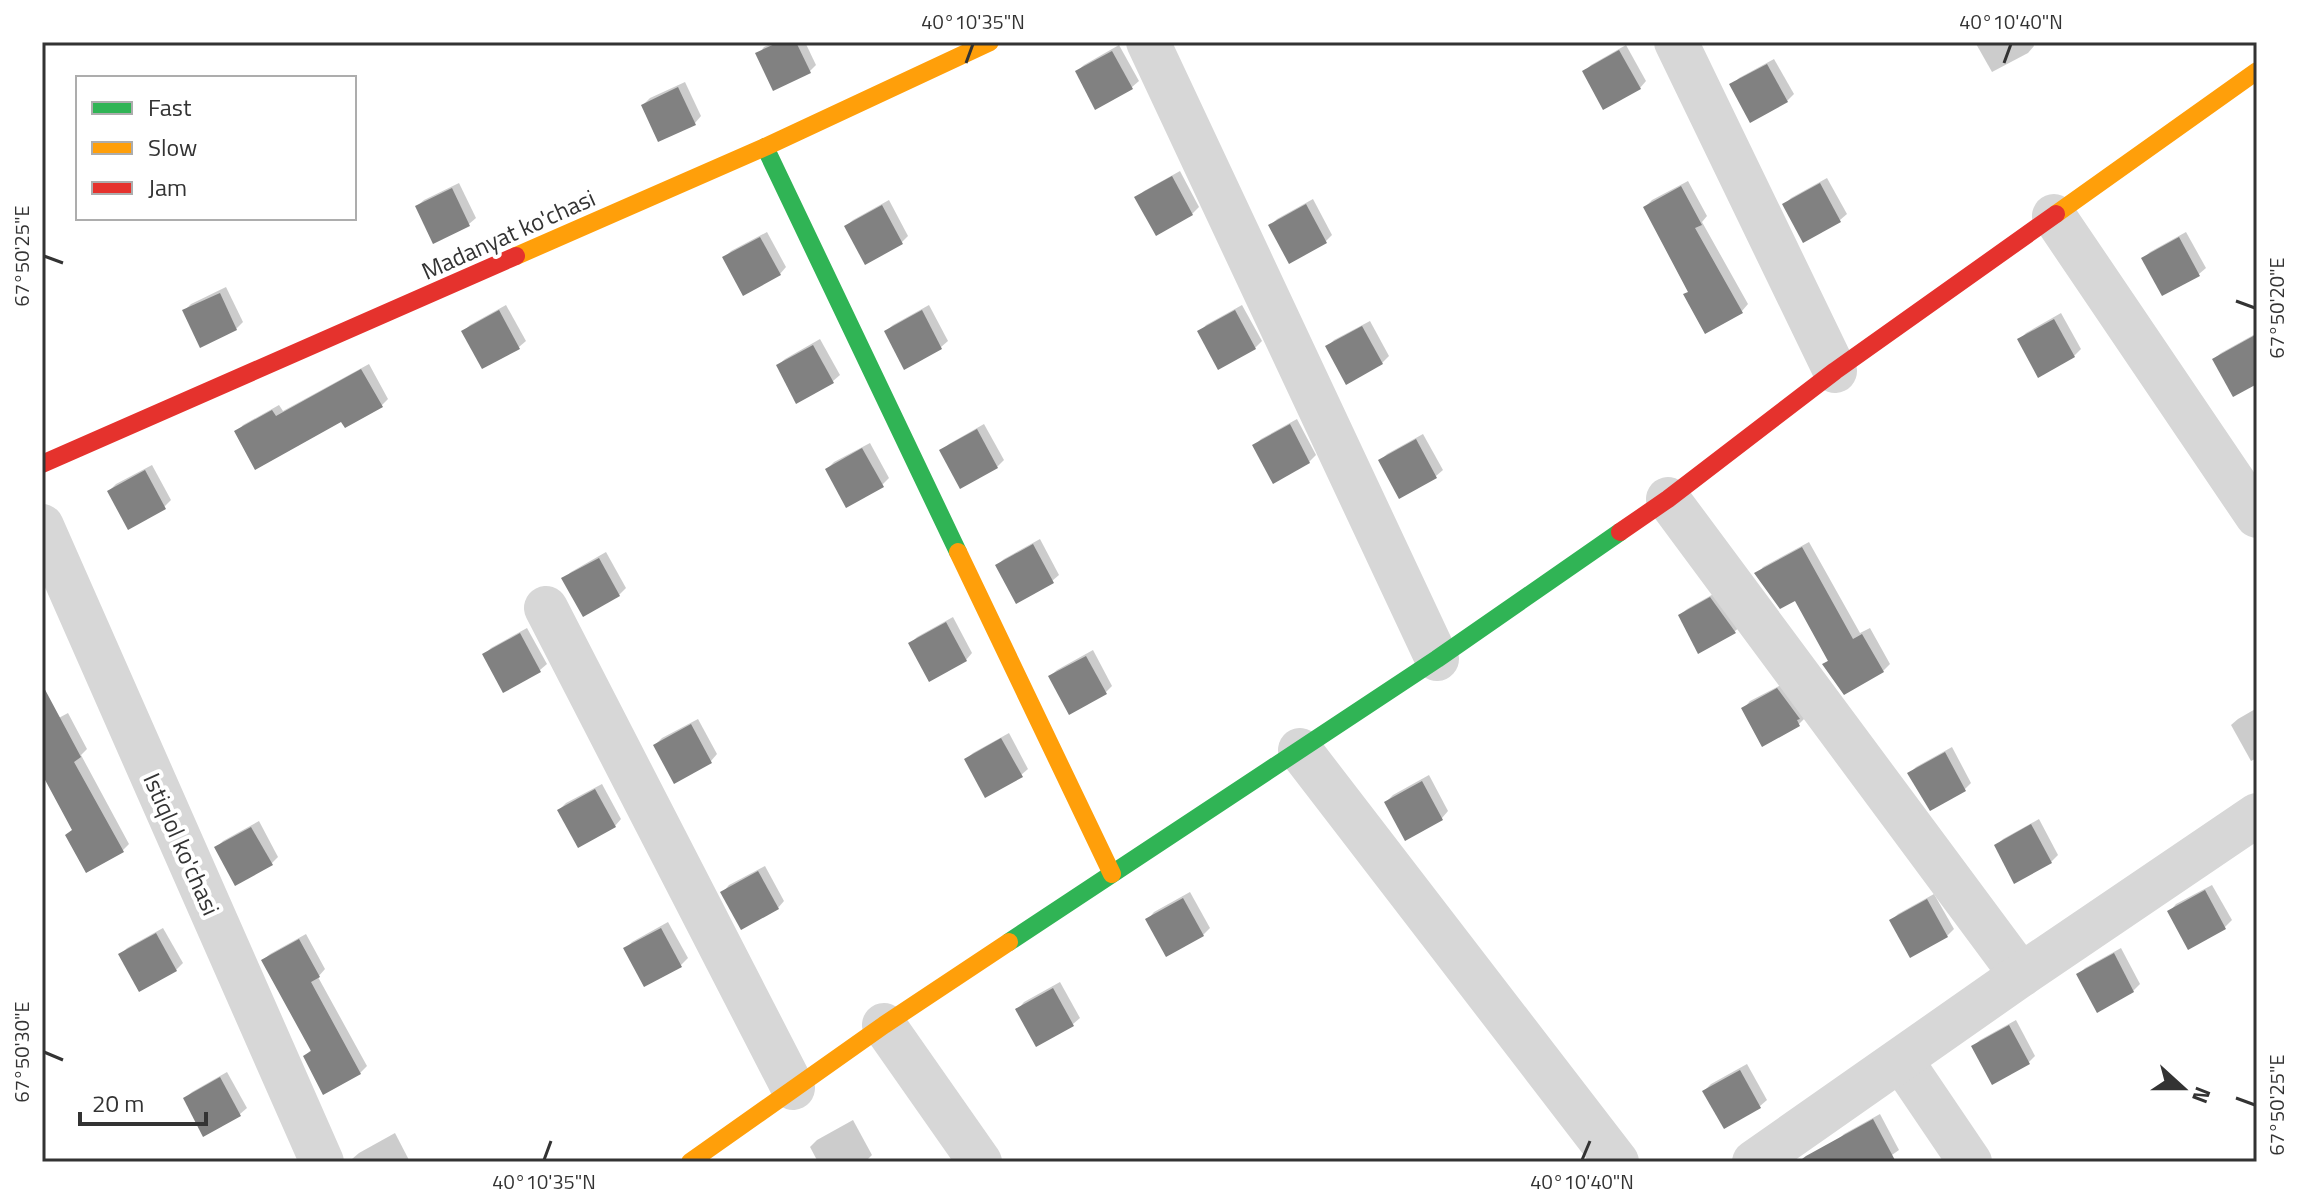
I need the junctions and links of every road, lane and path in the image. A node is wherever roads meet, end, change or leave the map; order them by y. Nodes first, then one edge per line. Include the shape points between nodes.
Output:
1 (990, 42) edge
2 (1148, 42) edge
3 (1676, 42) edge
4 (2257, 71) edge
5 (765, 147) junction
6 (2054, 216) junction
7 (1835, 371) junction
8 (42, 464) edge
9 (1668, 499) junction
10 (2257, 516) edge
11 (42, 526) edge
12 (546, 608) dead end
13 (1437, 659) junction
14 (1300, 750) junction
15 (2257, 815) edge
16 (1112, 874) junction
17 (2021, 975) junction
18 (884, 1025) junction
19 (1901, 1060) junction
20 (793, 1088) junction
21 (322, 1162) edge
22 (690, 1162) edge
23 (980, 1162) edge
24 (1617, 1162) edge
25 (1754, 1162) edge
26 (1970, 1162) edge

1 - 5 street, Madanyat ko'chasi
2 - 13 street
3 - 7 street
4 - 6 street
5 - 8 street, Madanyat ko'chasi
5 - 16 street
6 - 7 street
6 - 10 street
7 - 9 street
9 - 13 street
9 - 17 street
11 - 21 street, Istiqlol ko'chasi
12 - 20 street
13 - 14 street
14 - 16 street
14 - 24 street
15 - 17 street
16 - 18 street
17 - 19 street
18 - 20 street
18 - 23 street
19 - 25 street
19 - 26 street
20 - 22 street

